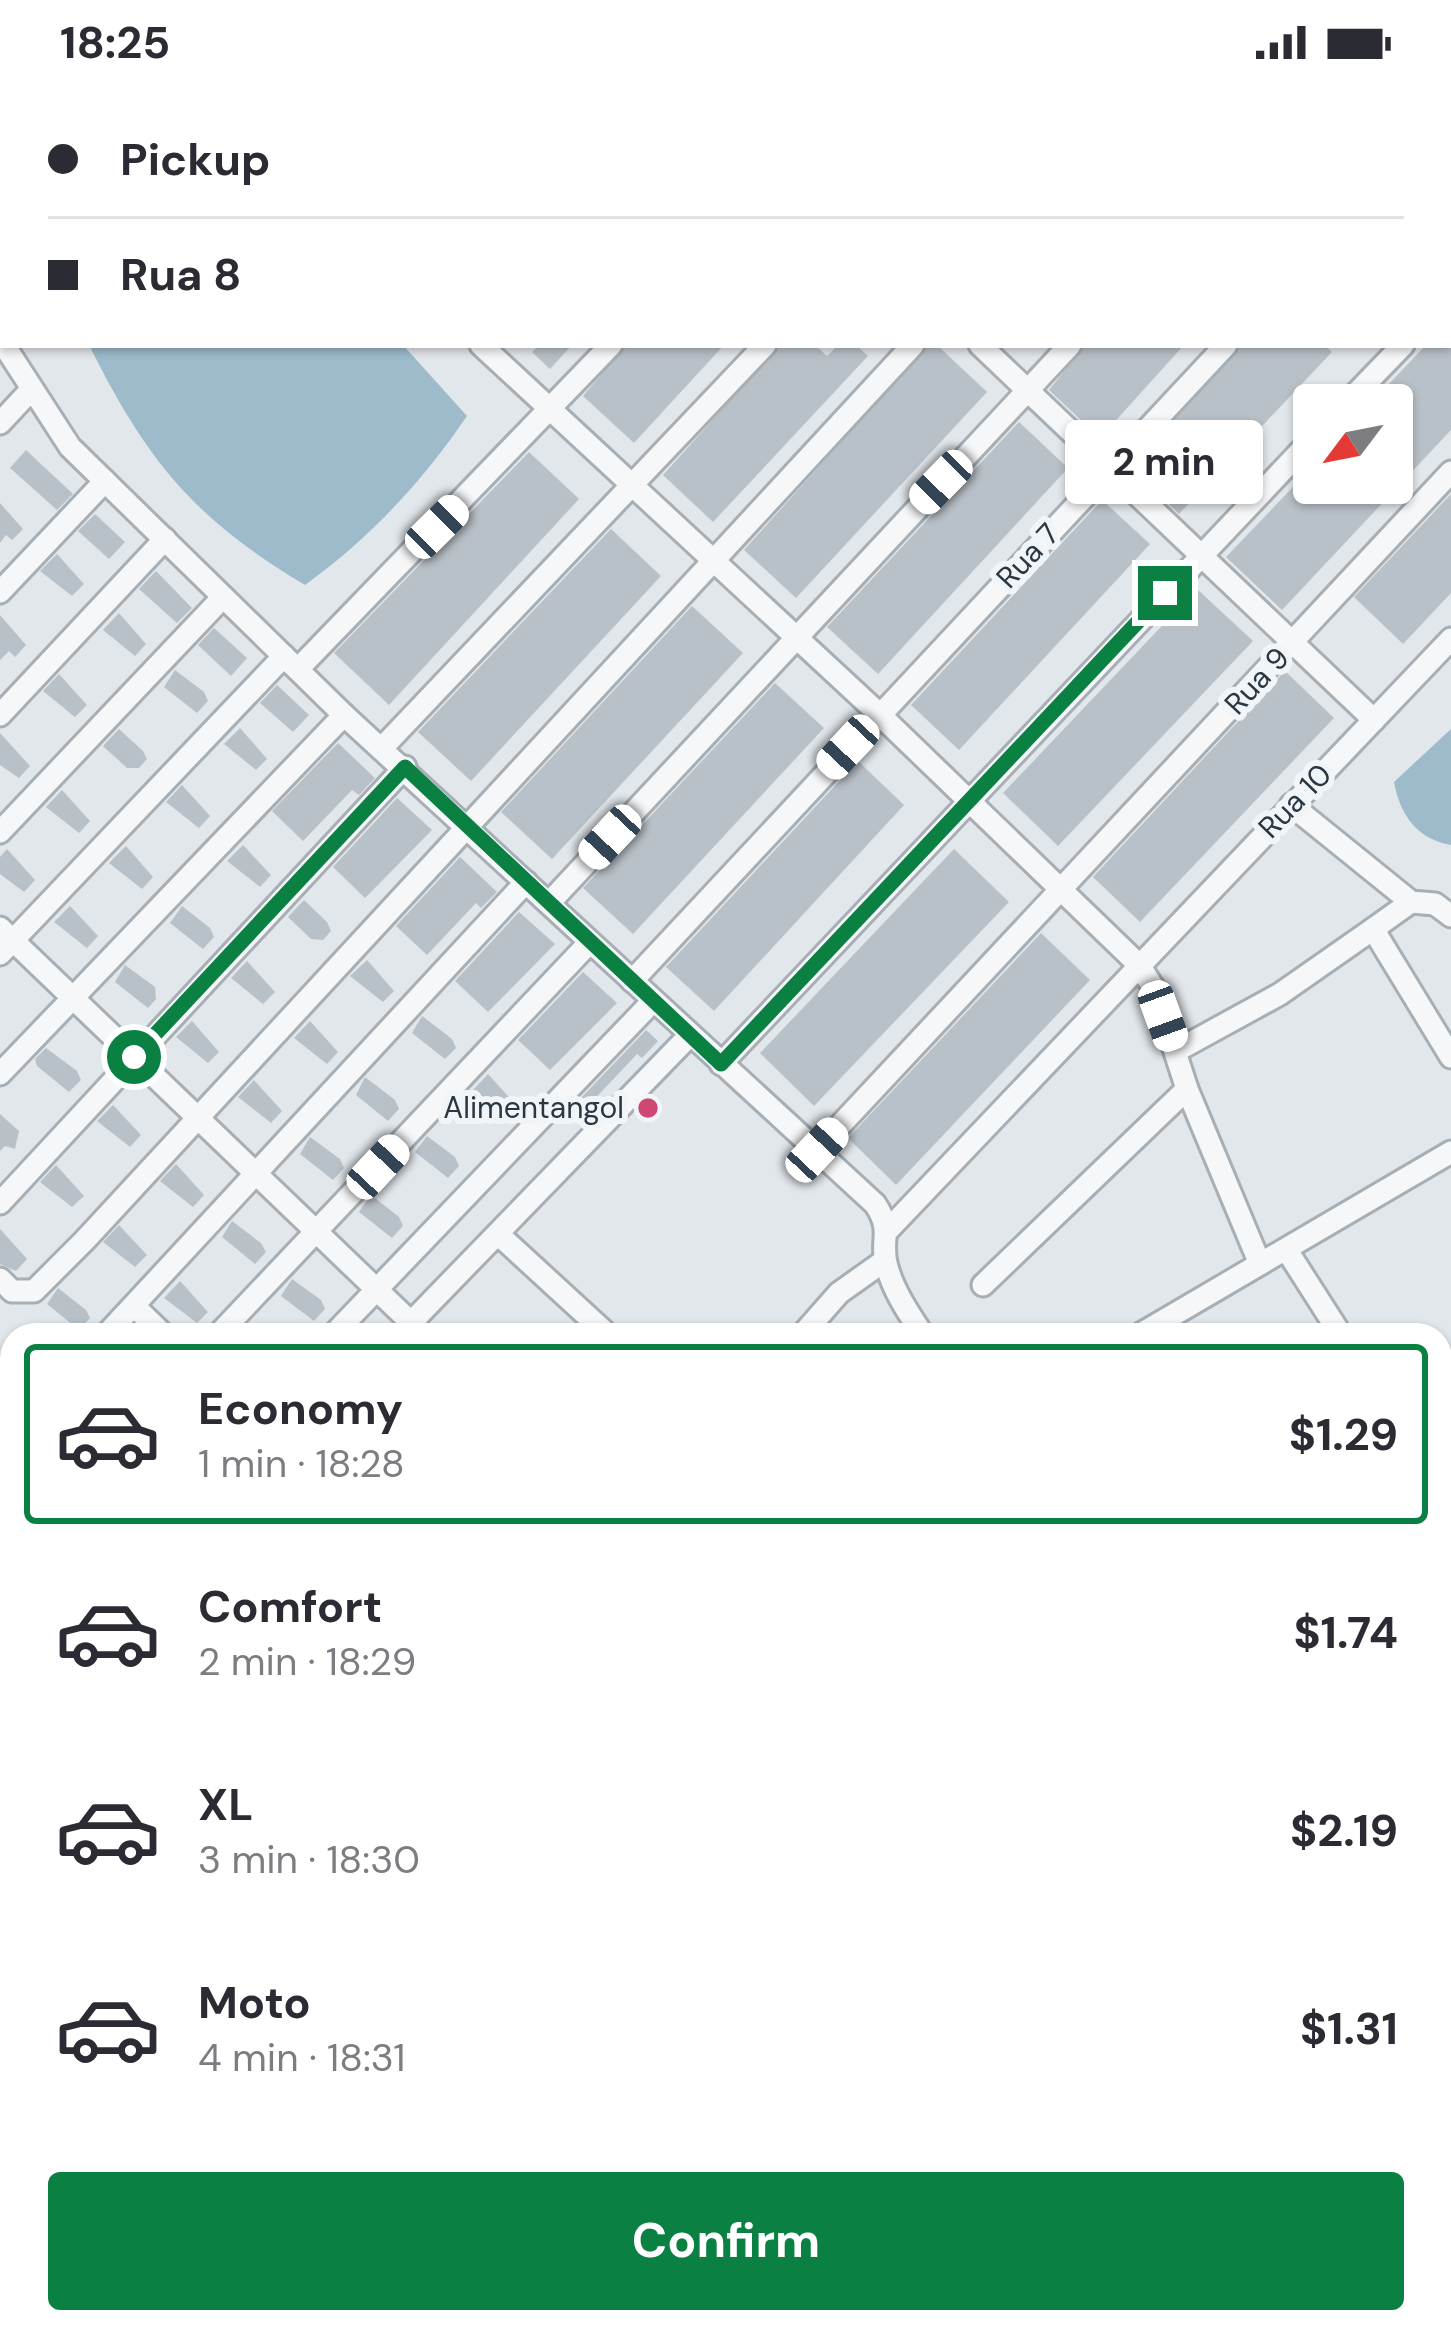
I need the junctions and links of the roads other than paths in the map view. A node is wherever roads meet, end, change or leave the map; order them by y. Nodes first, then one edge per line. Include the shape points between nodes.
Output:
1 (5, 348) edge
2 (484, 348) edge
3 (608, 348) edge
4 (762, 348) edge
5 (910, 348) edge
6 (983, 348) edge
7 (1067, 348) edge
8 (1223, 348) edge
9 (1399, 348) edge
10 (1365, 384) edge
11 (1028, 390) junction
12 (30, 392) junction
13 (550, 409) junction
14 (0, 423) edge
15 (1293, 459) edge
16 (1109, 469) junction
17 (1451, 472) edge
18 (105, 481) junction
19 (632, 487) junction
20 (165, 539) junction
21 (1198, 558) junction
22 (711, 559) junction
23 (0, 592) edge
24 (224, 597) junction
25 (796, 636) junction
26 (1451, 639) edge
27 (1291, 645) junction
28 (291, 662) junction
29 (879, 714) junction
30 (0, 715) edge
31 (344, 715) junction
32 (1374, 719) junction
33 (382, 748) junction
34 (405, 767) junction
35 (967, 800) junction
36 (1291, 805) junction
37 (466, 826) junction
38 (0, 832) edge
39 (526, 882) junction
40 (1063, 890) junction
41 (1411, 902) junction
42 (549, 903) junction
43 (1451, 916) edge
44 (1373, 929) junction
45 (4, 941) edge
46 (590, 942) junction
47 (1139, 964) junction
48 (632, 981) junction
49 (72, 996) junction
50 (653, 1001) junction
51 (690, 1035) junction
52 (1176, 1051) junction
53 (134, 1057) junction
54 (1451, 1057) edge
55 (721, 1064) junction
56 (0, 1074) edge
57 (1187, 1089) junction
58 (198, 1119) junction
59 (817, 1150) junction
60 (1451, 1152) edge
61 (256, 1172) junction
62 (0, 1203) edge
63 (888, 1230) junction
64 (317, 1231) junction
65 (498, 1234) junction
66 (1286, 1249) junction
67 (884, 1262) junction
68 (1260, 1264) junction
69 (0, 1279) edge
70 (983, 1285) dead end
71 (379, 1288) junction
72 (134, 1306) junction
73 (118, 1323) edge
74 (152, 1323) edge
75 (229, 1323) edge
76 (345, 1323) edge
77 (406, 1323) edge
78 (419, 1323) edge
79 (595, 1323) edge
80 (813, 1323) edge
81 (917, 1323) edge
82 (1181, 1323) edge
83 (1333, 1323) edge

1 - 12 street
2 - 13 street
3 - 13 street
4 - 19 street
5 - 22 street
6 - 11 street
7 - 11 street
8 - 16 street, Rua 7
9 - 10 street
11 - 16 street
11 - 25 street
12 - 14 street
12 - 18 street
13 - 19 street
13 - 28 street
15 - 21 street
16 - 21 street
16 - 29 street, Rua 7
17 - 27 street, Rua 9
18 - 20 street
18 - 23 street
19 - 22 street
19 - 33 street
20 - 24 street
20 - 30 street
21 - 27 street
21 - 35 street
22 - 25 street
22 - 37 street
24 - 28 street
24 - 38 street
25 - 29 street
25 - 42 street
26 - 32 street, Rua 10
27 - 32 street
27 - 40 street, Rua 9
28 - 31 street
28 - 45 street
29 - 35 street
29 - 48 street, Rua 7
31 - 33 street
31 - 49 street
32 - 36 street, Rua 10
33 - 34 street
34 - 37 street
34 - 53 street
35 - 40 street
35 - 55 street
36 - 41 street
36 - 47 street, Rua 10
37 - 39 street
37 - 58 street
39 - 42 street
39 - 61 street
40 - 47 street
40 - 59 street, Rua 9
41 - 43 street via 1435,904
41 - 44 street
42 - 46 street
44 - 52 street via 1280,994
44 - 54 street
45 - 49 street
46 - 48 street
46 - 64 street
47 - 52 street
47 - 63 street, Rua 10
48 - 50 street
49 - 53 street
49 - 56 street
50 - 51 street
50 - 71 street
51 - 55 street
51 - 65 street
52 - 57 street
53 - 58 street
53 - 62 street
55 - 59 street
57 - 68 street
57 - 70 street
58 - 61 street
58 - 69 street via 34,1291 12,1291
59 - 63 street via 874,1204
60 - 66 street
61 - 64 street
61 - 72 street
63 - 67 street
64 - 71 street
64 - 75 street
65 - 78 street
65 - 79 street
66 - 68 street
66 - 83 street
67 - 80 street
67 - 81 street
68 - 82 street
71 - 76 street
71 - 77 street
72 - 73 street
72 - 74 street

